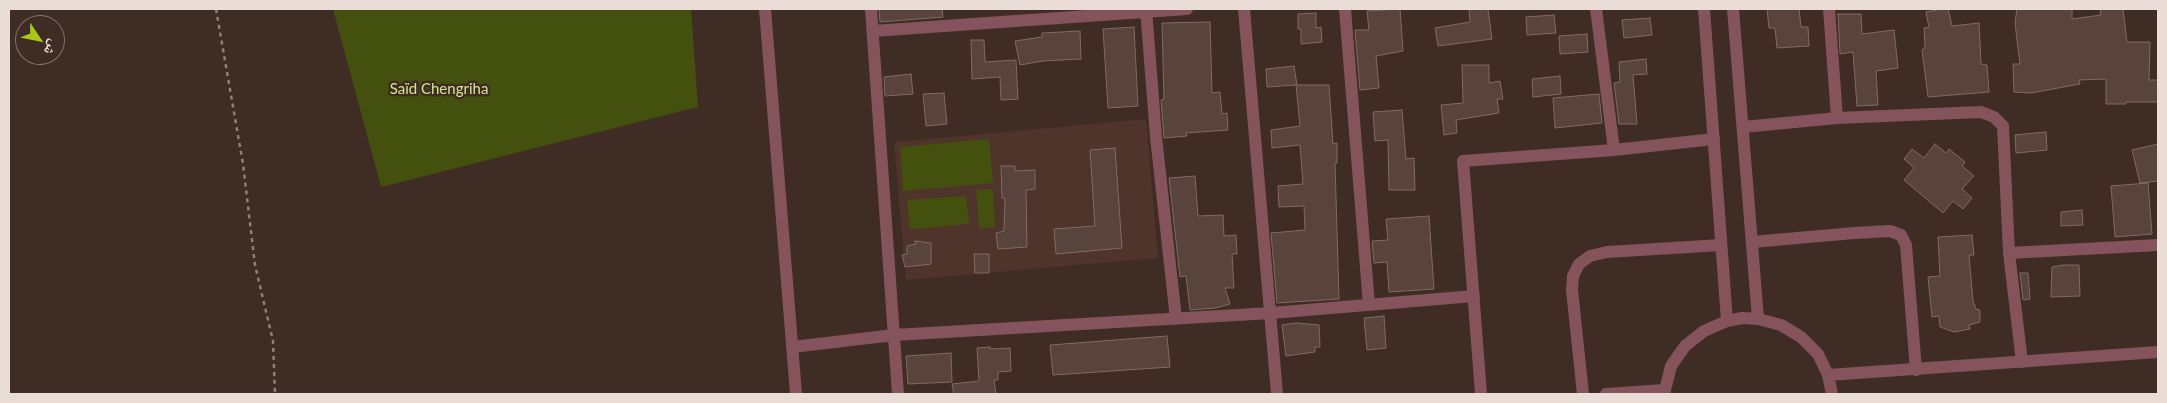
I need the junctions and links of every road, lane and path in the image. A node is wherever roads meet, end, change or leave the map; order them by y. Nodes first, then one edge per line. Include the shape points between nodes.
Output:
1 (216, 9) edge
2 (765, 9) edge
3 (872, 9) edge
4 (1187, 9) edge
5 (1244, 9) edge
6 (1345, 9) edge
7 (1596, 9) edge
8 (1704, 9) edge
9 (1734, 9) edge
10 (1829, 9) edge
11 (1146, 10) edge
12 (873, 32) junction
13 (1837, 118) junction
14 (1743, 128) junction
15 (1714, 139) junction
16 (1614, 150) junction
17 (1752, 242) junction
18 (2158, 244) edge
19 (1721, 245) junction
20 (2009, 253) junction
21 (1474, 296) junction
22 (1369, 305) junction
23 (1271, 313) junction
24 (1176, 319) junction
25 (1758, 319) junction
26 (1727, 321) junction
27 (894, 335) junction
28 (792, 347) junction
29 (2158, 352) edge
30 (2022, 362) junction
31 (1916, 370) junction
32 (1828, 375) junction
33 (1664, 392) edge
34 (275, 394) edge
35 (796, 394) edge
36 (898, 394) edge
37 (1277, 394) edge
38 (1481, 394) edge
39 (1582, 394) edge
40 (1606, 394) edge
41 (1832, 394) edge

1 - 34 path via 244,172 255,265 273,341
2 - 28 street
3 - 12 street
4 - 11 street
5 - 23 street
6 - 22 street
7 - 16 street
8 - 15 street
9 - 14 street
10 - 13 street
11 - 12 street
11 - 24 street
12 - 27 street
13 - 14 street
13 - 20 street via 1980,112 1998,120 2004,132
14 - 17 street
15 - 16 street
15 - 19 street
16 - 21 street via 1463,161
17 - 25 street
17 - 31 street via 1890,231 1901,235 1906,246
18 - 20 street
19 - 26 street
19 - 39 street via 1607,252 1590,256 1579,264 1573,276 1572,290
20 - 30 street
21 - 22 street
21 - 38 street
22 - 23 street
23 - 24 street
23 - 37 street
24 - 27 street
25 - 26 street
25 - 32 street via 1781,325 1801,337 1818,354
26 - 33 street via 1704,331 1685,346 1671,366
27 - 28 street
27 - 36 street
28 - 35 street
29 - 30 street
30 - 31 street
31 - 32 street
32 - 41 street
33 - 40 street

